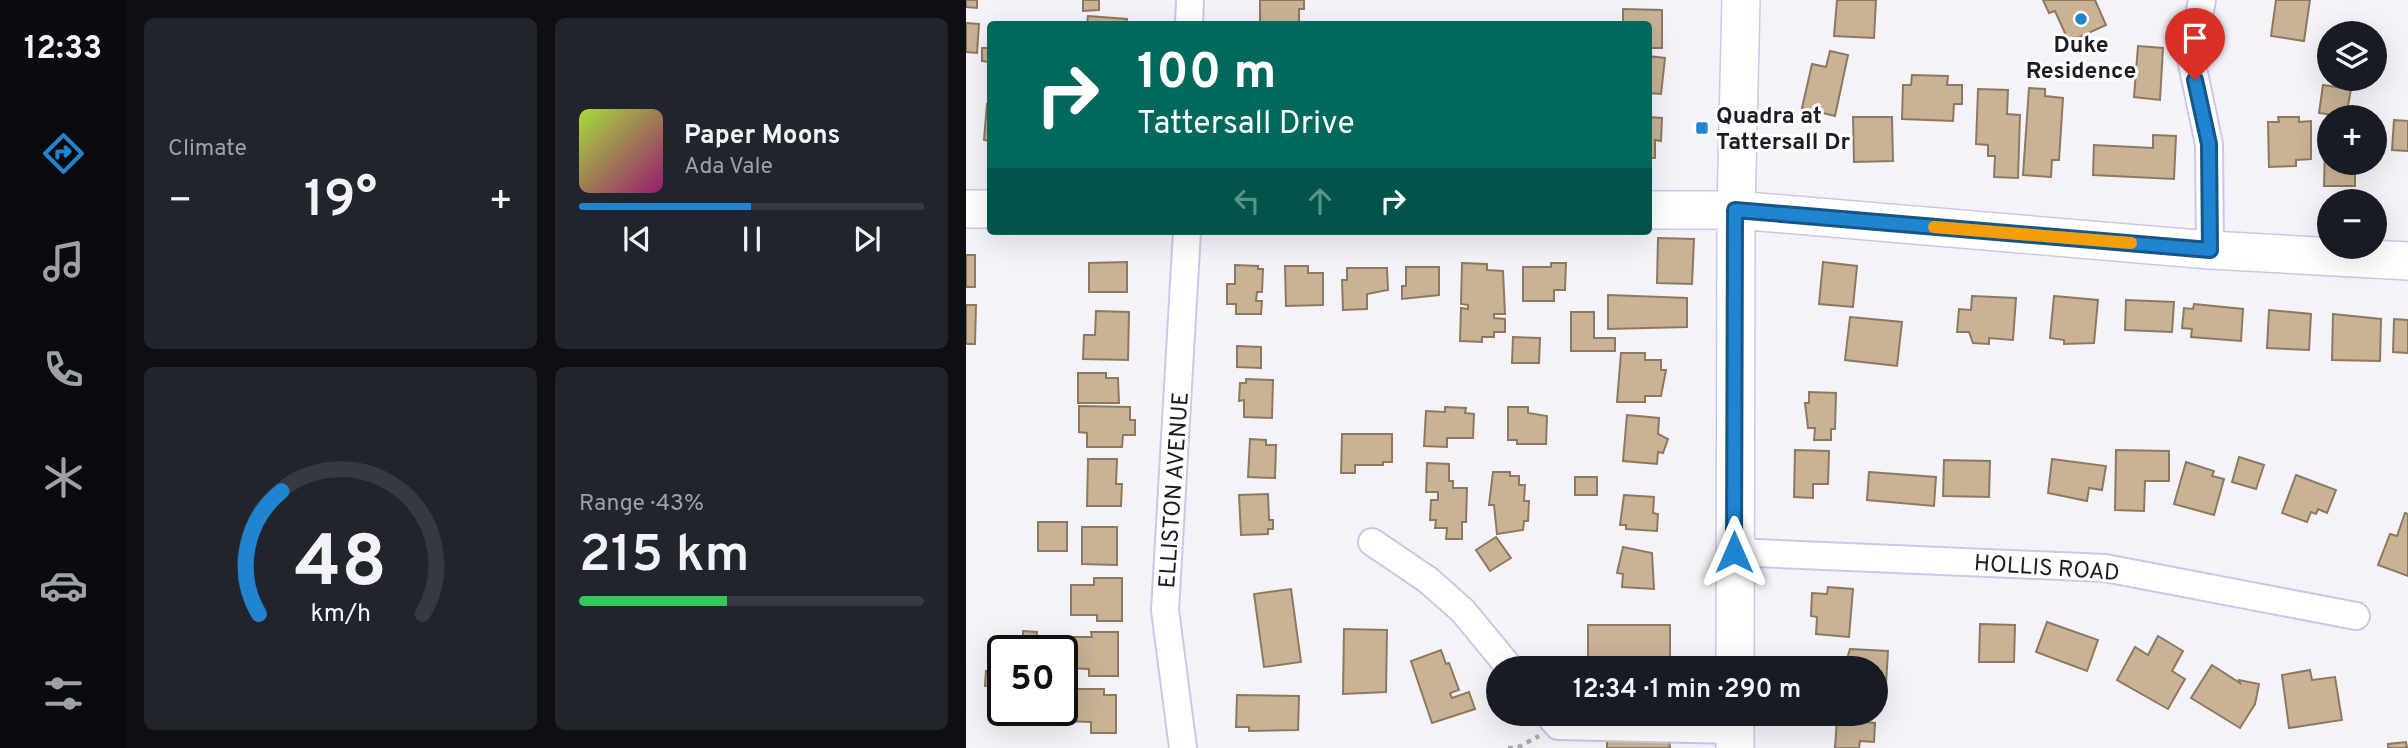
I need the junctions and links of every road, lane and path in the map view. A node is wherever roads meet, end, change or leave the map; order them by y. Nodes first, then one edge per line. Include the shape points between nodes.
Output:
1 (1190, 0) edge
2 (1741, 0) edge
3 (2202, 0) edge
4 (1189, 21) edge
5 (966, 209) edge
6 (987, 209) edge
7 (1652, 210) edge
8 (1735, 210) junction
9 (1187, 235) edge
10 (2210, 250) junction
11 (2408, 261) edge
12 (1372, 542) dead end
13 (1734, 552) junction
14 (2356, 617) dead end
15 (1500, 656) edge
16 (1735, 656) edge
17 (1545, 726) edge
18 (1652, 726) edge
19 (1735, 731) edge
20 (1183, 748) edge
21 (1508, 748) edge

1 - 4 street
2 - 8 main road
3 - 10 street via 2191,59 2209,144
5 - 6 main road
7 - 8 main road
8 - 10 main road
8 - 13 main road
9 - 20 street, ELLISTON AVENUE via 1165,610
10 - 11 main road
12 - 15 street via 1455,603
13 - 14 street, HOLLIS ROAD via 2105,568
13 - 16 main road
17 - 21 path via 1517,748
18 - 19 street

